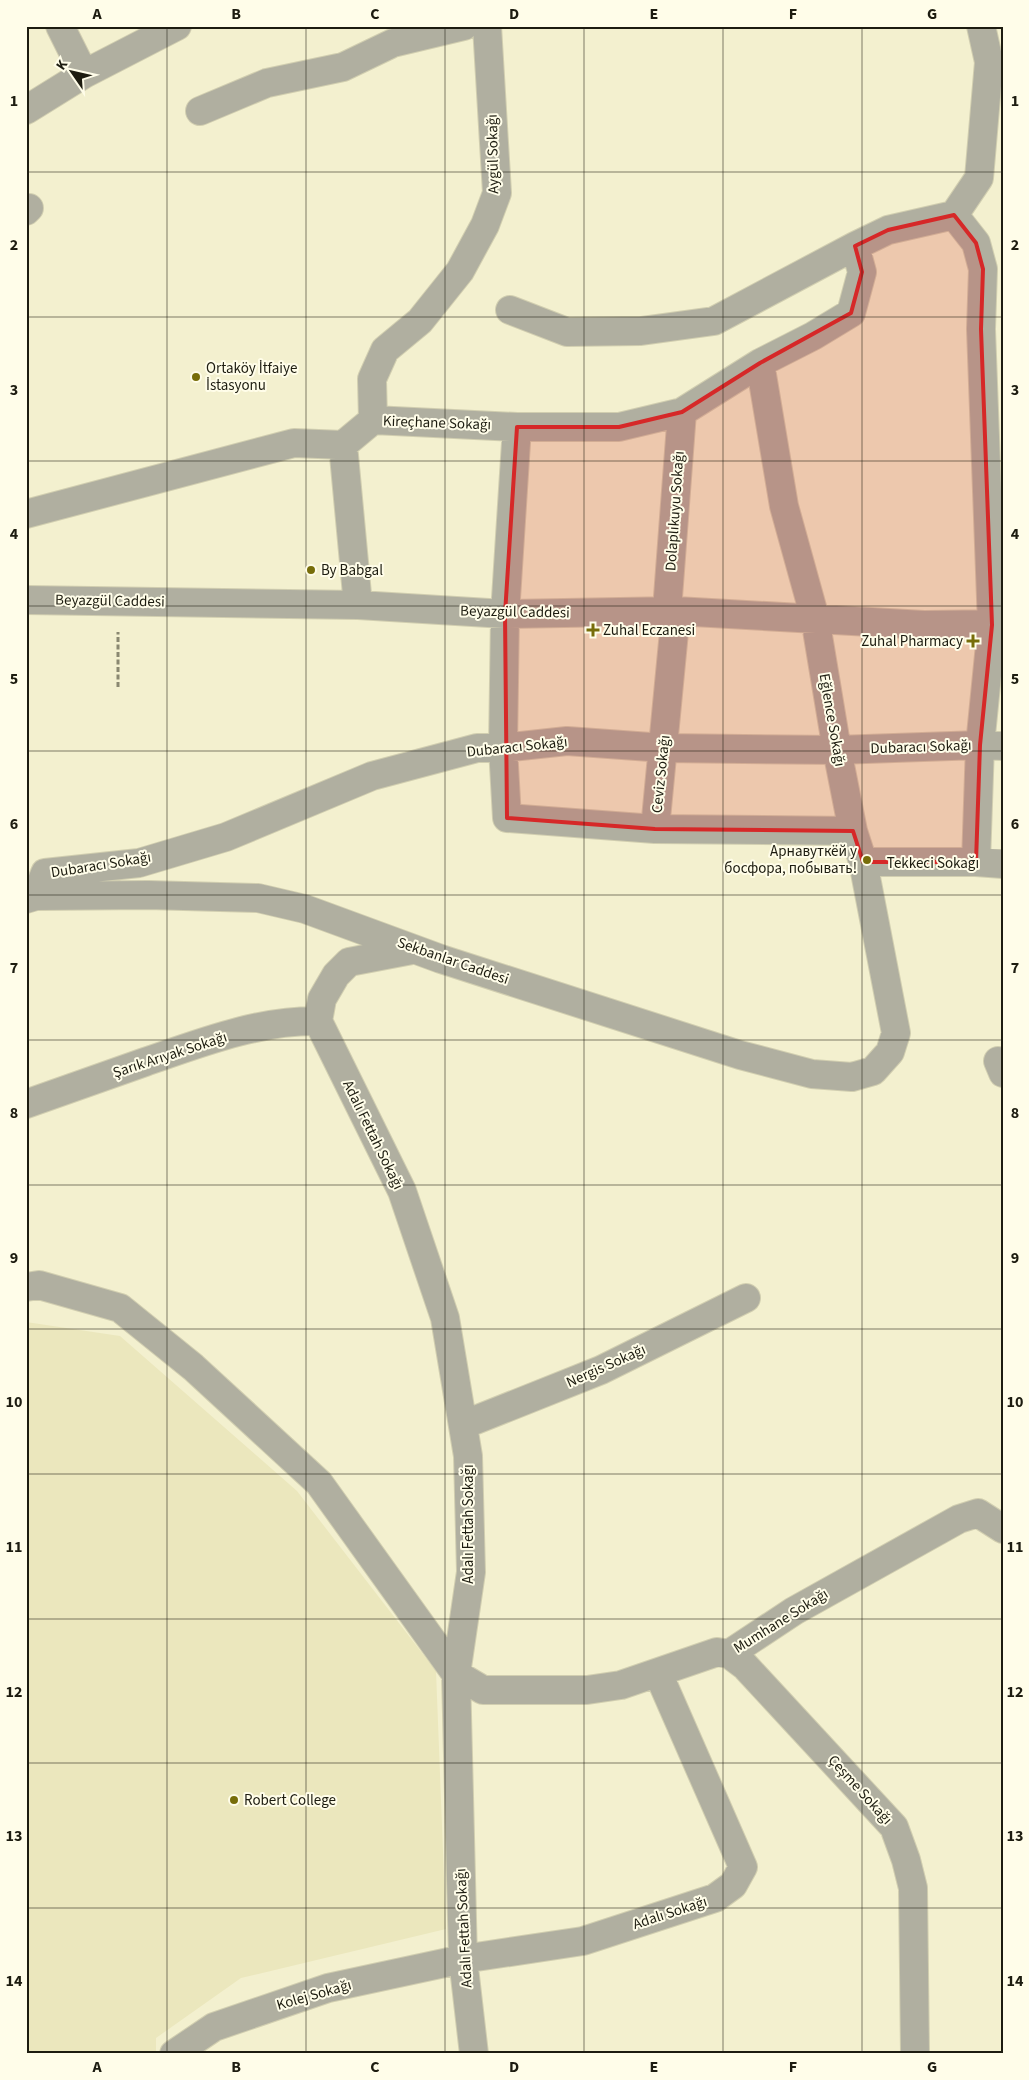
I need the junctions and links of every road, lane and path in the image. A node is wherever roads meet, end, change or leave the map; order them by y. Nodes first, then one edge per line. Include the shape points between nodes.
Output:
1 (60, 26) edge
2 (177, 26) edge
3 (464, 26) edge
4 (487, 26) edge
5 (981, 26) edge
6 (391, 35) edge
7 (84, 74) junction
8 (26, 110) edge
9 (200, 111) dead end
10 (954, 215) junction
11 (855, 246) junction
12 (993, 272) edge
13 (510, 310) dead end
14 (760, 363) junction
15 (682, 412) junction
16 (373, 420) junction
17 (517, 427) junction
18 (343, 445) junction
19 (26, 514) edge
20 (26, 600) edge
21 (120, 601) junction
22 (358, 605) junction
23 (672, 611) junction
24 (505, 614) junction
25 (815, 618) junction
26 (997, 624) edge
27 (118, 687) dead end
28 (991, 745) edge
29 (503, 748) junction
30 (664, 748) junction
31 (837, 750) junction
32 (655, 829) junction
33 (853, 831) junction
34 (863, 862) junction
35 (976, 862) junction
36 (1003, 864) edge
37 (31, 898) edge
38 (416, 949) junction
39 (318, 1021) junction
40 (873, 1071) joint
41 (26, 1104) edge
42 (26, 1287) edge
43 (746, 1298) dead end
44 (463, 1425) junction
45 (1003, 1529) edge
46 (729, 1654) junction
47 (658, 1673) junction
48 (456, 1674) junction
49 (463, 1959) junction
50 (174, 2054) edge
51 (474, 2054) edge
52 (915, 2054) edge

1 - 7 street
2 - 7 street
3 - 6 street
4 - 16 street, Aygül Sokağı via 497,193 485,225 460,271 420,321 385,350 372,379
5 - 10 street via 990,62 979,178
6 - 9 street via 343,67 266,83
7 - 8 street
10 - 11 street via 888,230
10 - 12 street
11 - 13 street via 714,321 641,331 567,332
11 - 14 street, Kireçhane Sokağı via 862,272 851,313
12 - 26 street via 981,329
14 - 15 street, Kireçhane Sokağı
14 - 25 street, Eğlence Sokağı via 784,506
15 - 17 street, Kireçhane Sokağı via 619,427
15 - 23 street, Dolaplıkuyu Sokağı
16 - 17 street, Kireçhane Sokağı
16 - 18 street, Kireçhane Sokağı
17 - 24 street
18 - 19 street via 294,443
18 - 22 street
20 - 21 street, Beyazgül Caddesi
21 - 22 street, Beyazgül Caddesi
21 - 27 path
22 - 24 street, Beyazgül Caddesi
23 - 24 street, Beyazgül Caddesi
23 - 25 street, Beyazgül Caddesi
23 - 30 street, Ceviz Sokağı
24 - 29 street
25 - 26 street, Beyazgül Caddesi via 924,625
25 - 31 street, Eğlence Sokağı
26 - 28 street
28 - 31 street, Dubaracı Sokağı
28 - 35 street
29 - 30 street, Dubaracı Sokağı via 567,741
29 - 32 street via 506,818
29 - 37 street, Dubaracı Sokağı via 477,748 372,776 226,837 139,863 44,873
30 - 31 street, Dubaracı Sokağı
30 - 32 street, Ceviz Sokağı
31 - 33 street, Eğlence Sokağı
32 - 33 street, Ceviz Sokağı
33 - 34 street, Eğlence Sokağı
34 - 35 street, Tekkeci Sokağı
34 - 40 street, Eğlence Sokağı via 896,1033 890,1052
35 - 36 street, Tekkeci Sokağı
37 - 38 street, Sekbanlar Caddesi via 148,895 258,898 304,909
38 - 39 street via 349,962 336,975 322,999
38 - 40 street, Sekbanlar Caddesi via 740,1055 803,1072 852,1077
39 - 41 street, Şarık Arıyak Sokağı via 264,1026 192,1045
39 - 44 street, Adalı Fettah Sokağı via 402,1191 445,1318
42 - 48 street via 39,1285 120,1308 193,1367 319,1483
43 - 44 street, Nergis Sokağı via 601,1370
44 - 48 street, Adalı Fettah Sokağı via 468,1456 471,1572
45 - 46 street, Mumhane Sokağı via 978,1513 959,1520 794,1611
46 - 47 street, Mumhane Sokağı via 717,1652
46 - 52 street, Çeşme Sokağı via 745,1666 894,1828 912,1888
47 - 48 street, Mumhane Sokağı via 621,1685 587,1690 520,1691 483,1690
47 - 49 street, Adalı Sokağı via 743,1867 733,1885 715,1898 583,1941
48 - 49 street, Adalı Fettah Sokağı
49 - 50 street, Kolej Sokağı via 328,1988 214,2027
49 - 51 street, Adalı Fettah Sokağı

